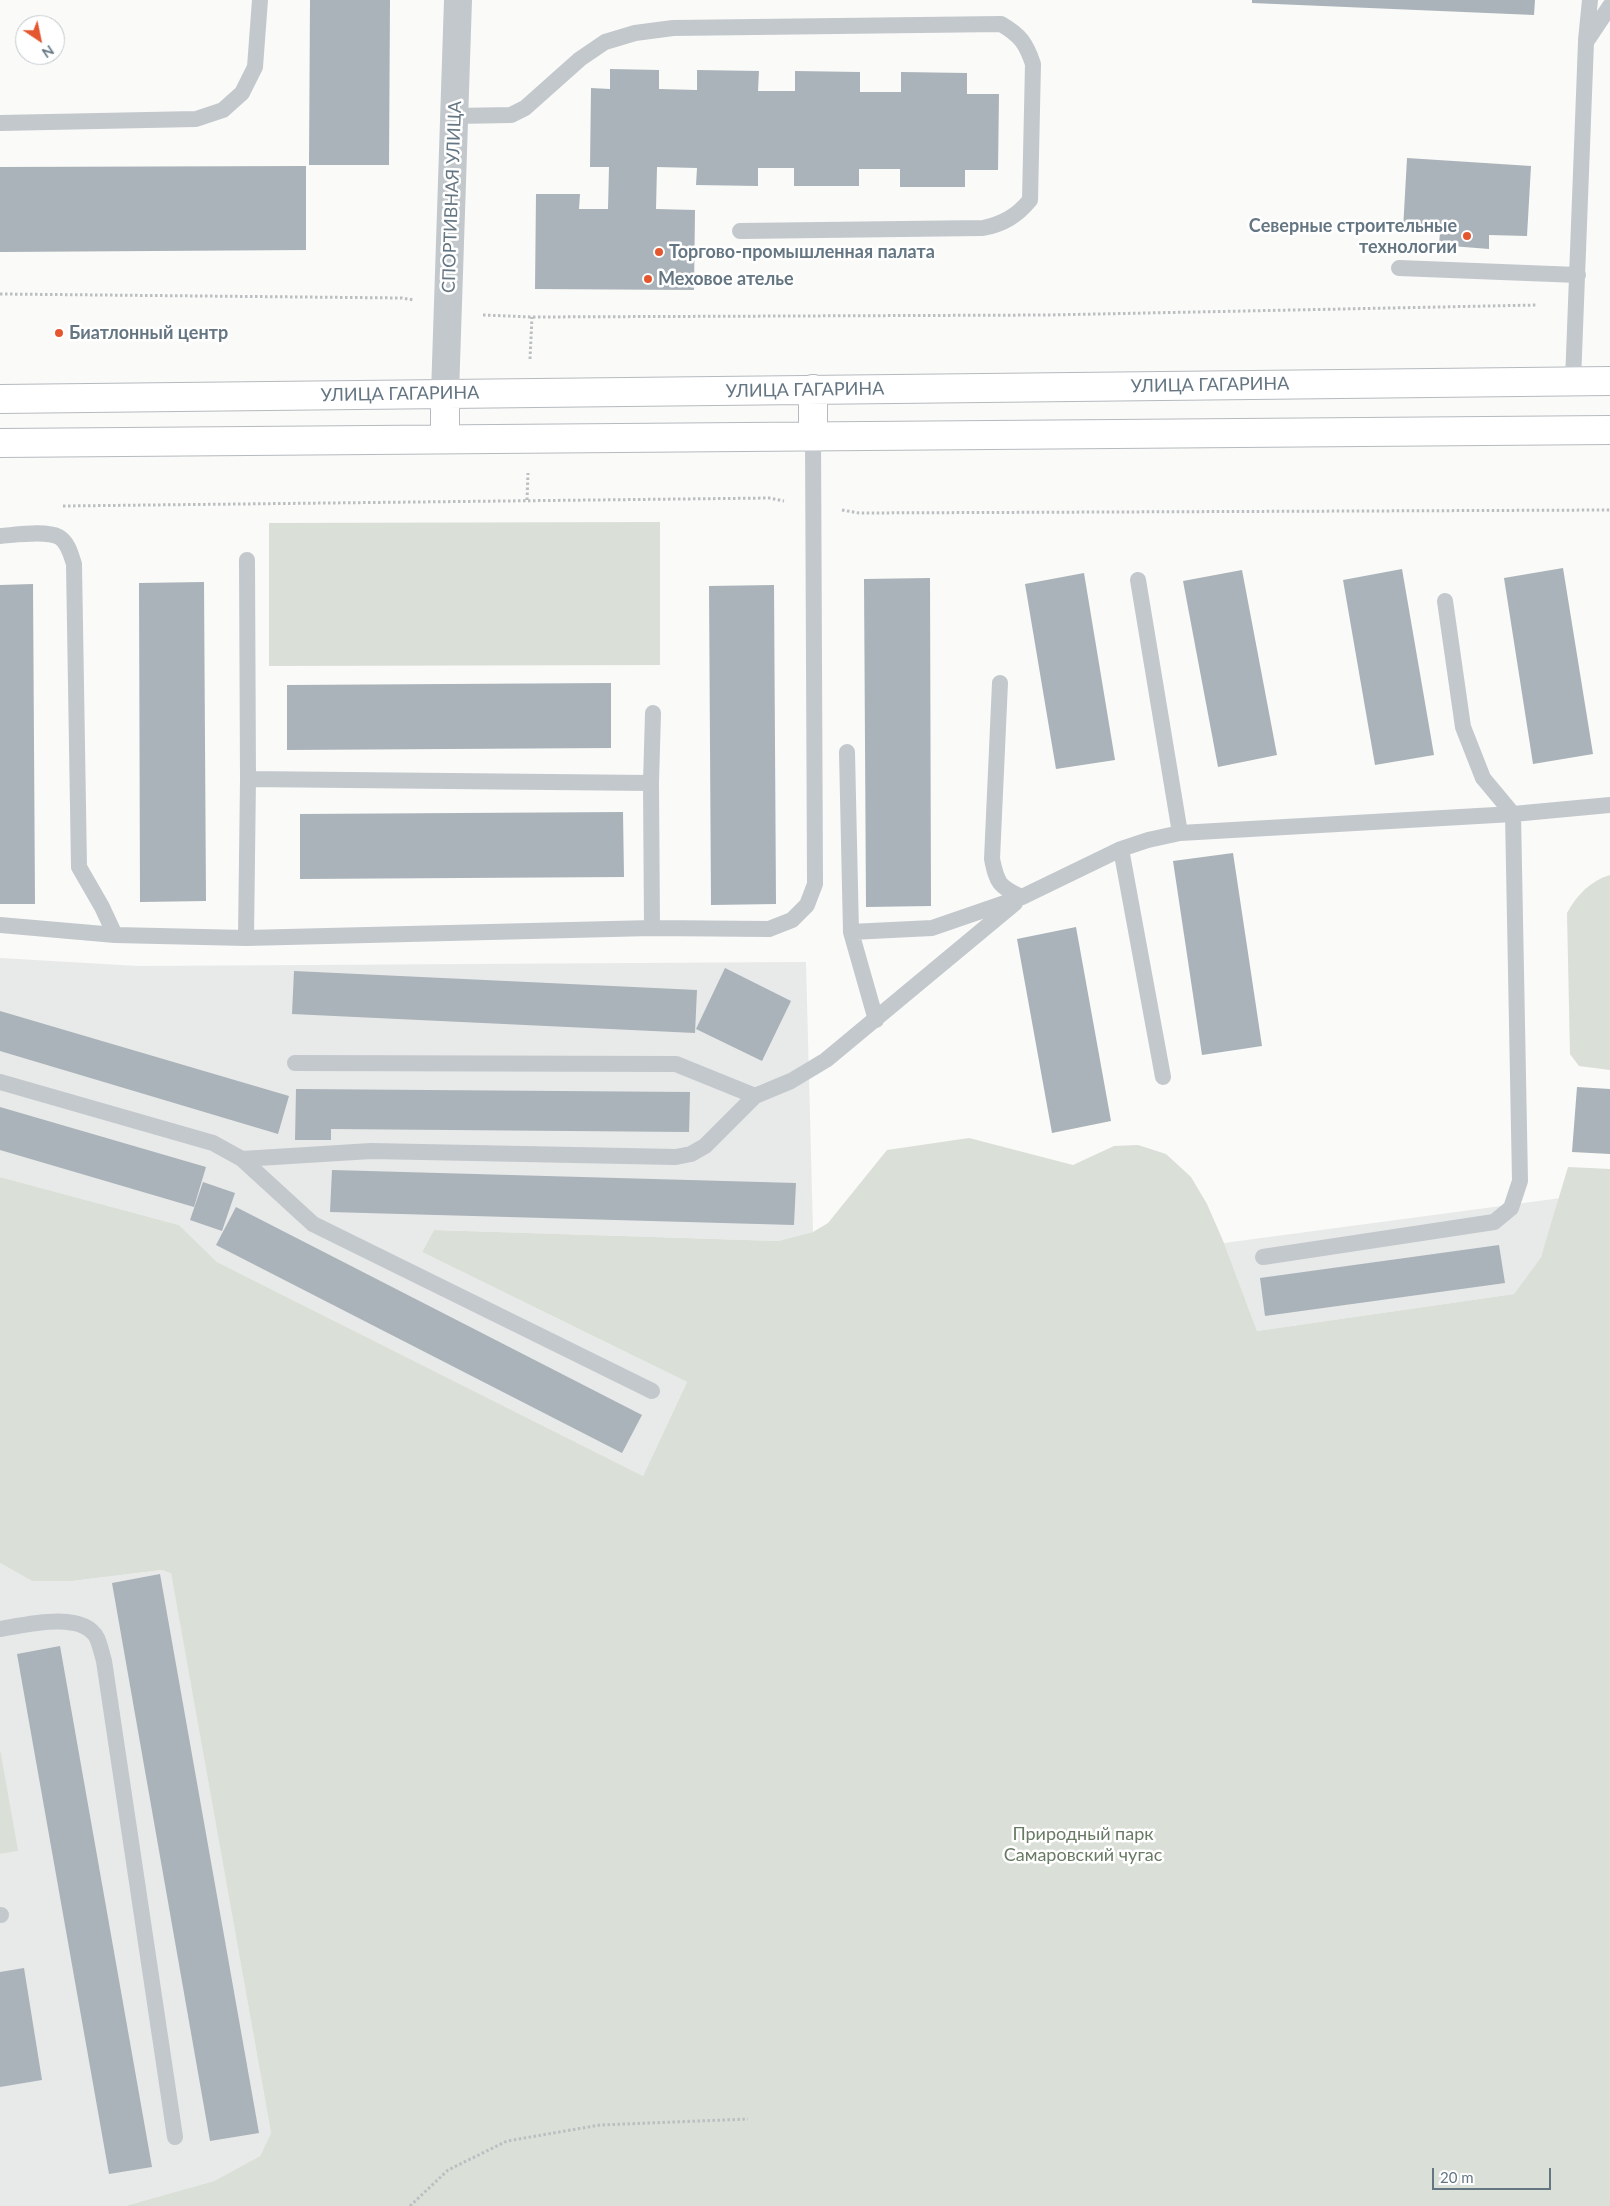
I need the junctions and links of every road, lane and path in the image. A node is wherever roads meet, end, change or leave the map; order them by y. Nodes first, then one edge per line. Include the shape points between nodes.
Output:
1 (260, 0) edge
2 (458, 0) edge
3 (1590, 0) edge
4 (1610, 6) edge
5 (1586, 42) junction
6 (455, 116) junction
7 (0, 124) edge
8 (740, 231) dead end
9 (1399, 268) dead end
10 (1578, 275) junction
11 (0, 294) edge
12 (402, 298) dead end
13 (1577, 304) junction
14 (532, 317) dead end
15 (1573, 381) junction
16 (1610, 381) edge
17 (813, 390) junction
18 (445, 394) junction
19 (0, 399) edge
20 (1610, 430) edge
21 (813, 436) junction
22 (445, 439) junction
23 (0, 443) edge
24 (0, 536) edge
25 (247, 560) dead end
26 (1138, 580) dead end
27 (1445, 601) dead end
28 (1000, 683) dead end
29 (653, 713) dead end
30 (847, 752) dead end
31 (248, 779) junction
32 (651, 783) junction
33 (1610, 805) edge
34 (1513, 814) junction
35 (1180, 833) junction
36 (1121, 849) junction
37 (1022, 897) junction
38 (0, 925) edge
39 (652, 928) junction
40 (851, 932) junction
41 (115, 935) junction
42 (246, 938) junction
43 (876, 1020) junction
44 (295, 1063) dead end
45 (1163, 1077) dead end
46 (0, 1082) edge
47 (755, 1096) junction
48 (242, 1159) junction
49 (1263, 1257) dead end
50 (652, 1391) dead end
51 (0, 1629) edge
52 (748, 2119) dead end
53 (175, 2137) dead end
54 (410, 2206) edge

1 - 7 lane via 255,67 242,93 223,110 196,119
2 - 6 street, СПОРТИВНАЯ УЛИЦА
3 - 5 lane
4 - 5 lane
5 - 10 lane
6 - 8 lane via 511,115 525,108 580,59 606,42 663,29 1001,24 1015,32 1027,48 1033,64 1030,200 1018,214 999,225 983,228
6 - 18 street, СПОРТИВНАЯ УЛИЦА
9 - 10 lane
10 - 13 lane
11 - 12 path
13 - 14 path via 1049,315
13 - 15 lane
15 - 16 main road, УЛИЦА ГАГАРИНА
15 - 17 main road, УЛИЦА ГАГАРИНА
17 - 18 main road, УЛИЦА ГАГАРИНА
17 - 21 main road
18 - 19 main road, УЛИЦА ГАГАРИНА
18 - 22 main road
20 - 21 main road
21 - 22 main road
21 - 39 lane via 815,884 807,905 792,920 769,929
22 - 23 main road
24 - 41 lane via 47,534 60,537 68,546 74,564 79,868
25 - 31 lane
26 - 35 lane
27 - 34 lane via 1463,727 1483,778
28 - 37 lane via 992,859 1000,884 1005,890
29 - 32 lane
30 - 40 lane
31 - 32 lane
31 - 42 lane
32 - 39 lane
33 - 34 lane
34 - 35 lane
34 - 49 lane via 1520,1181 1511,1208 1494,1222 1472,1227
35 - 36 lane
36 - 37 lane
36 - 45 lane
37 - 40 lane via 932,928
37 - 43 lane
38 - 41 lane
39 - 42 lane
40 - 43 lane
41 - 42 lane
43 - 47 lane via 826,1060 791,1081
44 - 47 lane via 676,1064
46 - 48 lane via 213,1143
47 - 48 lane via 705,1146 691,1154 676,1157 371,1151
48 - 50 lane via 313,1224
51 - 53 lane via 57,1621 80,1624 96,1636 104,1661
52 - 54 path via 600,2125 508,2141 448,2170

